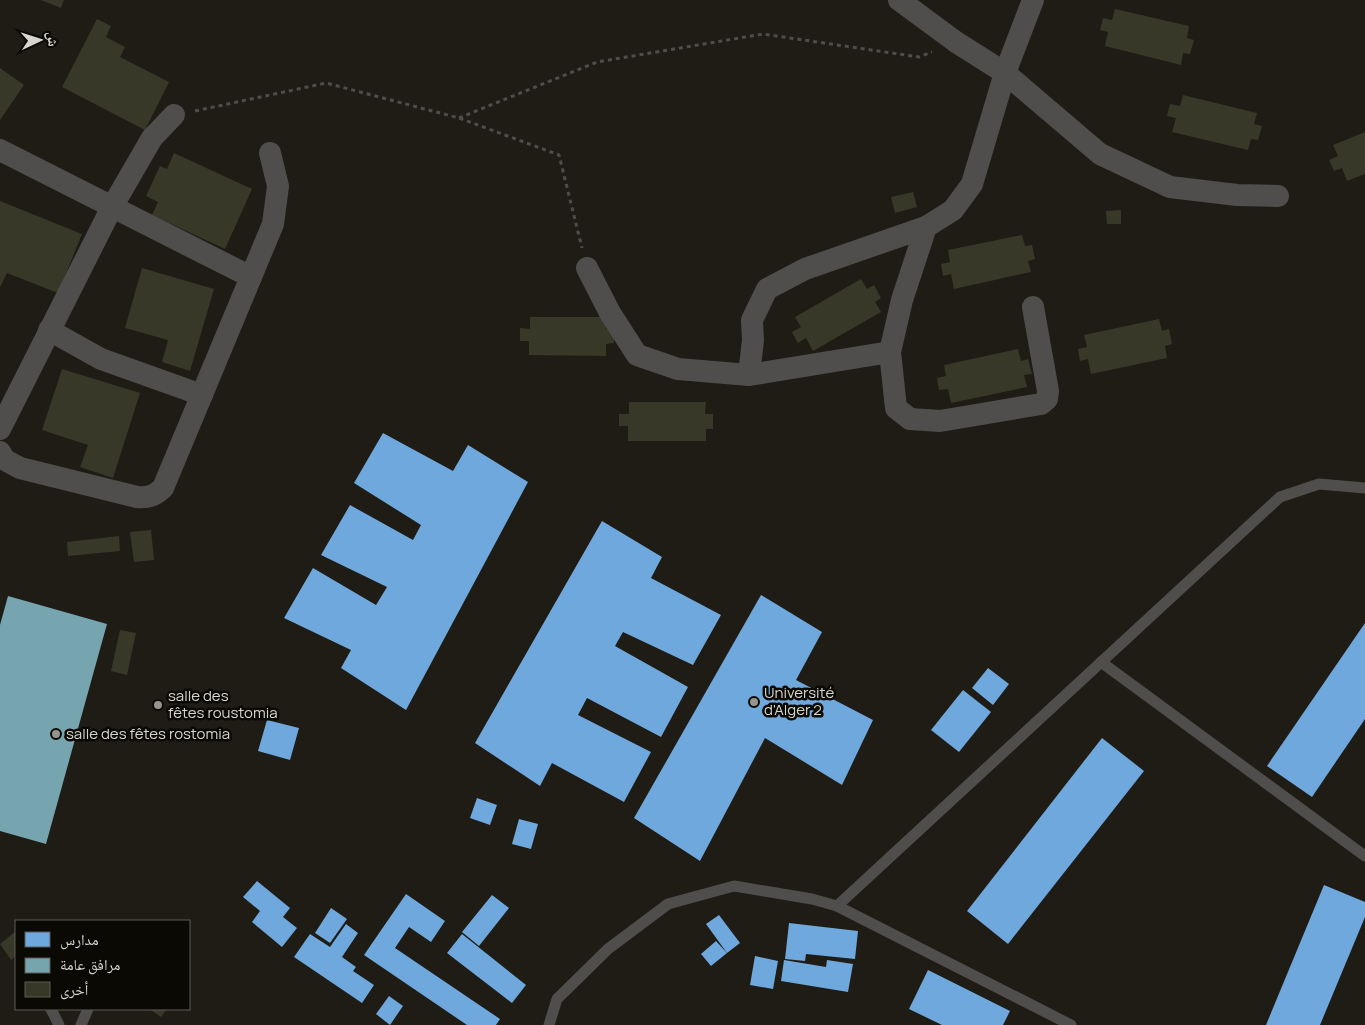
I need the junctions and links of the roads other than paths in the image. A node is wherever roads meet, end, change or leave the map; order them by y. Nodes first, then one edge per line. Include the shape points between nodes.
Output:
1 (899, 0) edge
2 (1033, 0) edge
3 (1005, 73) junction
4 (174, 115) road end
5 (0, 150) edge
6 (270, 153) dead end
7 (1278, 196) dead end
8 (112, 207) junction
9 (926, 226) junction
10 (587, 268) road end
11 (251, 277) junction
12 (1033, 307) dead end
13 (49, 330) junction
14 (890, 352) junction
15 (749, 375) junction
16 (202, 395) junction
17 (0, 429) edge
18 (0, 452) edge
19 (1365, 488) edge
20 (1101, 662) junction
21 (1365, 856) edge
22 (837, 906) junction
23 (51, 1010) edge
24 (88, 1010) edge
25 (59, 1025) edge
26 (81, 1025) edge
27 (549, 1025) edge
28 (1071, 1025) edge

1 - 3 street
2 - 3 street
3 - 7 street via 1100,154 1170,186 1237,195
3 - 9 street via 972,184 953,210
4 - 8 street via 152,138
5 - 8 street
6 - 11 street via 276,178 277,205 273,224
8 - 11 street
8 - 13 street
9 - 14 street via 902,300
9 - 15 street via 806,269 767,289 752,320
10 - 15 street via 637,355 678,370
11 - 16 street
12 - 14 street via 1048,391 1047,399 1041,404 940,421 910,419 896,408
13 - 16 street via 107,362
13 - 17 street
14 - 15 street
16 - 18 street via 162,488 146,498 20,468 5,460
19 - 20 lane via 1320,484 1280,497
20 - 21 lane
20 - 22 lane
22 - 27 lane via 734,886 668,904 608,949 557,999
22 - 28 lane
23 - 25 lane
24 - 26 lane

